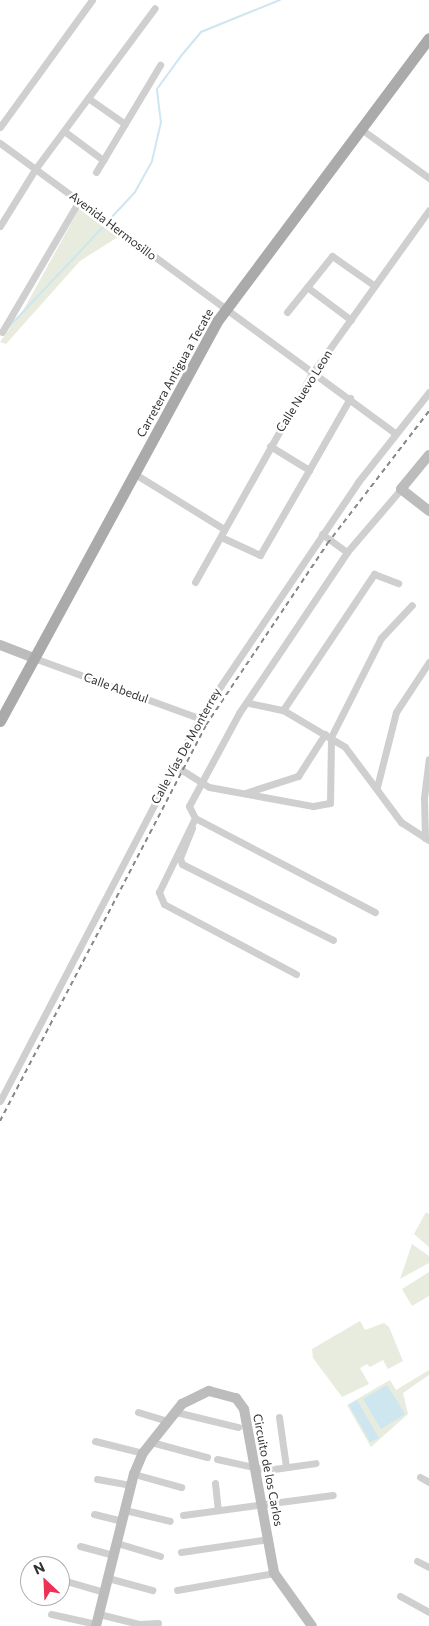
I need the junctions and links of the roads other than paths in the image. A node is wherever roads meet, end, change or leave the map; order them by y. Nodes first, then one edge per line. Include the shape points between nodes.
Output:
1 (92, 0) edge
2 (155, 8) dead end
3 (429, 38) edge
4 (160, 65) dead end
5 (88, 98) junction
6 (125, 124) junction
7 (0, 127) edge
8 (361, 129) junction
9 (64, 131) junction
10 (0, 143) edge
11 (103, 160) junction
12 (36, 168) junction
13 (96, 172) dead end
14 (429, 178) edge
15 (79, 201) junction
16 (429, 210) edge
17 (0, 226) edge
18 (375, 286) junction
19 (307, 287) junction
20 (226, 309) junction
21 (287, 312) dead end
22 (350, 320) junction
23 (2, 332) dead end
24 (313, 372) junction
25 (429, 392) edge
26 (350, 398) junction
27 (396, 434) junction
28 (270, 446) junction
29 (429, 455) edge
30 (309, 470) junction
31 (135, 474) junction
32 (400, 489) junction
33 (429, 511) edge
34 (224, 529) junction
35 (322, 534) junction
36 (221, 537) junction
37 (347, 552) junction
38 (195, 582) dead end
39 (398, 583) dead end
40 (412, 606) dead end
41 (0, 645) edge
42 (34, 658) junction
43 (429, 662) edge
44 (249, 703) junction
45 (282, 710) junction
46 (198, 718) junction
47 (0, 721) edge
48 (328, 735) junction
49 (429, 759) edge
50 (174, 765) junction
51 (204, 782) junction
52 (377, 787) junction
53 (243, 794) junction
54 (194, 822) junction
55 (427, 839) edge
56 (375, 912) dead end
57 (333, 940) dead end
58 (296, 974) dead end
59 (0, 1101) edge
60 (138, 1412) dead end
61 (176, 1412) junction
62 (279, 1417) dead end
63 (168, 1421) junction
64 (238, 1427) dead end
65 (95, 1441) dead end
66 (152, 1442) junction
67 (143, 1452) junction
68 (207, 1457) dead end
69 (217, 1459) dead end
70 (316, 1463) dead end
71 (286, 1467) junction
72 (257, 1468) junction
73 (420, 1477) dead end
74 (98, 1478) dead end
75 (132, 1480) junction
76 (429, 1482) edge
77 (214, 1483) dead end
78 (181, 1487) dead end
79 (333, 1495) dead end
80 (263, 1504) junction
81 (125, 1510) junction
82 (218, 1510) junction
83 (94, 1514) dead end
84 (183, 1515) dead end
85 (122, 1521) junction
86 (170, 1521) dead end
87 (269, 1539) junction
88 (117, 1543) junction
89 (80, 1546) dead end
90 (181, 1552) dead end
91 (114, 1555) junction
92 (160, 1556) dead end
93 (417, 1562) dead end
94 (429, 1567) edge
95 (274, 1573) junction
96 (108, 1578) junction
97 (70, 1582) edge
98 (152, 1590) dead end
99 (177, 1590) dead end
100 (104, 1592) junction
101 (400, 1596) dead end
102 (429, 1612) edge
103 (51, 1614) dead end
104 (97, 1622) edge
105 (158, 1624) dead end
106 (312, 1626) edge

1 - 7 street
2 - 5 street
3 - 8 main road, Carretera Antigua a Tecate
4 - 6 street
5 - 6 street
5 - 9 street
6 - 11 street
8 - 14 street
8 - 20 main road, Carretera Antigua a Tecate
9 - 11 street
9 - 12 street
10 - 12 street, Avenida Hermosillo
11 - 13 street
12 - 15 street, Avenida Hermosillo
12 - 17 street
15 - 20 street, Avenida Hermosillo
15 - 23 street
16 - 18 street, Calle Nuevo Leon
18 - 19 street via 332,256
18 - 22 street, Calle Nuevo Leon
19 - 21 street
19 - 22 street
20 - 24 street, Avenida Hermosillo
20 - 31 main road, Carretera Antigua a Tecate
22 - 24 street, Calle Nuevo Leon
24 - 26 street, Avenida Hermosillo
24 - 28 street, Calle Nuevo Leon
25 - 27 street, Calle Vías De Monterrey
26 - 27 street, Avenida Hermosillo
26 - 30 street
27 - 35 street, Calle Vías De Monterrey
28 - 30 street
28 - 34 street, Calle Nuevo Leon
29 - 32 street
30 - 36 street via 260,555
31 - 34 street
31 - 42 main road, Carretera Antigua a Tecate
32 - 33 street
32 - 37 street
34 - 36 street, Calle Nuevo Leon
35 - 37 street
35 - 46 street, Calle Vías De Monterrey
36 - 38 street, Calle Nuevo Leon
37 - 44 street
39 - 45 street via 374,574
40 - 48 street via 382,638
41 - 42 street
42 - 46 street, Calle Abedul
42 - 47 main road, Carretera Antigua a Tecate
43 - 52 street via 396,712
44 - 45 street
44 - 51 street via 239,713
45 - 48 street
46 - 50 street, Calle Vías De Monterrey
48 - 52 street via 356,757
48 - 53 street via 298,776
48 - 53 street via 330,803 313,806
49 - 55 street via 424,798
50 - 51 street
50 - 59 street, Calle Vías De Monterrey
51 - 53 street
51 - 54 street via 189,806
52 - 55 street via 400,822
54 - 56 street
54 - 57 street via 180,858 182,864
54 - 58 street via 159,892 164,904
60 - 63 street
61 - 63 street, Circuito de los Carlos
61 - 64 street
61 - 72 street, Circuito de los Carlos via 190,1397 209,1390 236,1398 249,1421
62 - 71 street
63 - 66 street, Circuito de los Carlos
65 - 67 street
66 - 67 street, Circuito de los Carlos
66 - 68 street
67 - 75 street, Circuito de los Carlos
69 - 72 street
70 - 71 street
71 - 72 street
72 - 80 street, Circuito de los Carlos
73 - 76 street
74 - 75 street
75 - 78 street
75 - 81 street, Circuito de los Carlos
77 - 82 street
79 - 80 street
80 - 82 street
80 - 87 street, Circuito de los Carlos
81 - 85 street, Circuito de los Carlos
81 - 86 street
82 - 84 street
83 - 85 street
85 - 88 street, Circuito de los Carlos
87 - 90 street
87 - 95 street, Circuito de los Carlos
88 - 91 street, Circuito de los Carlos
88 - 92 street
89 - 91 street
91 - 96 street, Circuito de los Carlos
93 - 94 street
95 - 99 street
95 - 106 street, Circuito de los Carlos
96 - 98 street
96 - 100 street, Circuito de los Carlos
97 - 100 street
100 - 104 street, Circuito de los Carlos
101 - 102 street
103 - 104 street
104 - 105 street

